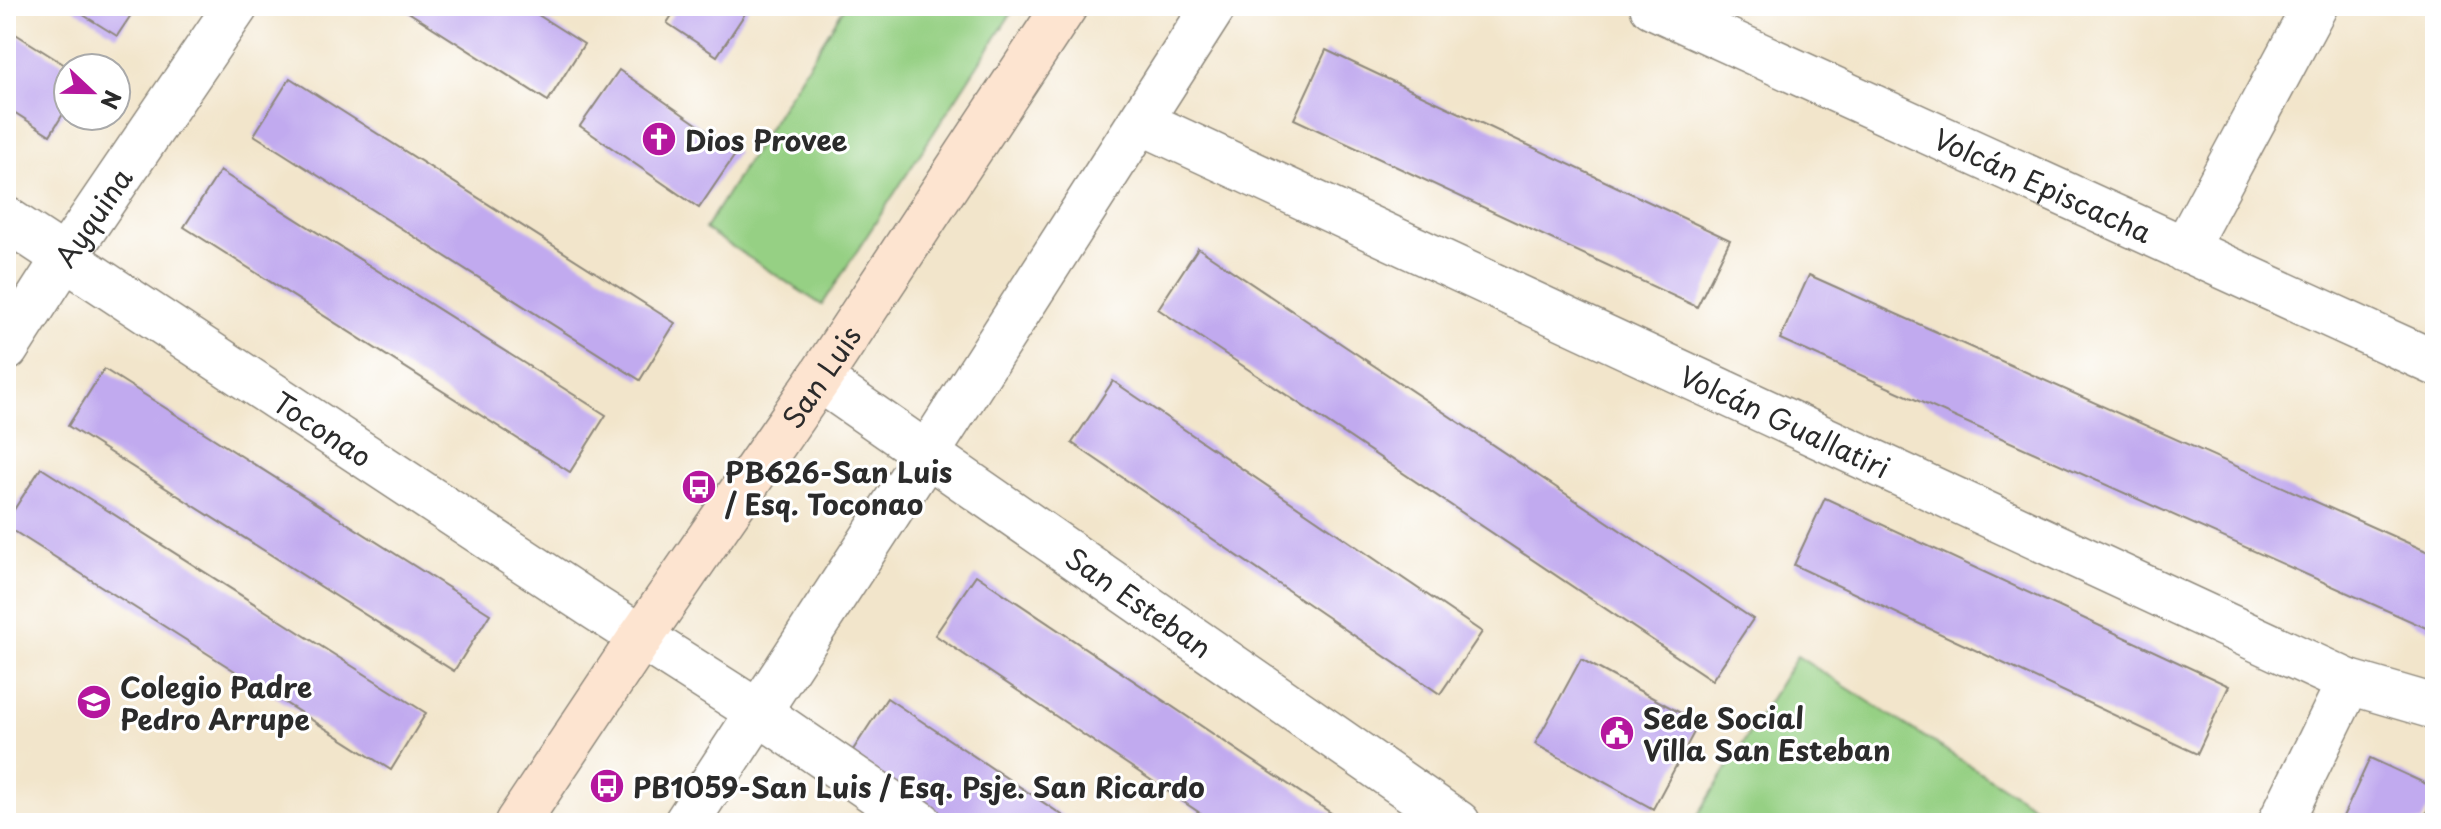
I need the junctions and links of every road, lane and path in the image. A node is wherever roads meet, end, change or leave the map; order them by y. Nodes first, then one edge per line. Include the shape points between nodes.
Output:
1 (236, 6) edge
2 (1065, 6) edge
3 (1214, 6) edge
4 (1652, 6) edge
5 (2315, 6) edge
6 (1141, 122) junction
7 (6, 219) edge
8 (2184, 250) junction
9 (65, 257) junction
10 (6, 349) edge
11 (2435, 363) edge
12 (819, 379) junction
13 (927, 454) junction
14 (641, 637) junction
15 (2349, 682) junction
16 (2435, 707) edge
17 (758, 712) junction
18 (517, 823) edge
19 (686, 823) edge
20 (920, 823) edge
21 (1458, 823) edge
22 (2280, 823) edge

1 - 9 street, Ayquina
2 - 12 street, San Luis
3 - 6 street
4 - 8 street, Volcán Episcacha
5 - 8 street
6 - 13 street
6 - 15 street, Volcán Guallatiri
7 - 9 street, Toconao
8 - 11 street, Volcán Episcacha
9 - 10 street, Ayquina
9 - 14 street, Toconao
12 - 13 street, San Esteban
12 - 14 street, San Luis
13 - 17 street
13 - 21 street, San Esteban
14 - 17 street, Toconao
14 - 18 street, San Luis
15 - 16 street, Volcán Guallatiri
15 - 22 street
17 - 19 street
17 - 20 street, Toconao

